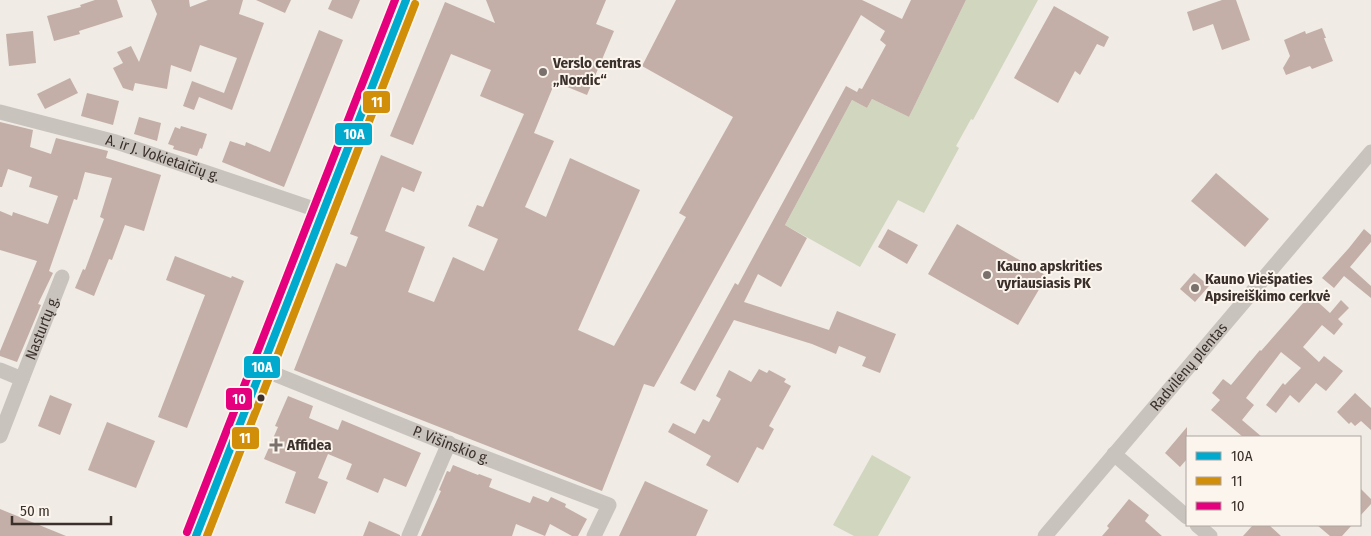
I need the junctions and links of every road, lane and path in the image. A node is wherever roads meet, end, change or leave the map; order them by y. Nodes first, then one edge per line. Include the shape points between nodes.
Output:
1 (406, 0) edge
2 (0, 112) edge
3 (1371, 152) edge
4 (323, 212) junction
5 (62, 277) dead end
6 (262, 369) junction
7 (0, 370) edge
8 (22, 379) junction
9 (0, 436) edge
10 (449, 444) junction
11 (1114, 454) junction
12 (1186, 516) edge
13 (1198, 526) edge
14 (196, 536) edge
15 (409, 536) edge
16 (594, 536) edge
17 (1045, 536) edge
18 (1210, 536) edge

1 - 4 main road
2 - 4 street, A. ir J. Vokietaičių g. via 116,142
3 - 11 street, Radvilėnų plentas
4 - 6 main road
5 - 8 street, Nasturtų g.
6 - 10 street, P. Višinskio g.
6 - 14 main road
7 - 8 street, Nasturtų g.
8 - 9 street, Nasturtų g.
10 - 15 street
10 - 16 street, P. Višinskio g. via 610,505
11 - 12 street
11 - 17 street, Radvilėnų plentas
13 - 18 street

